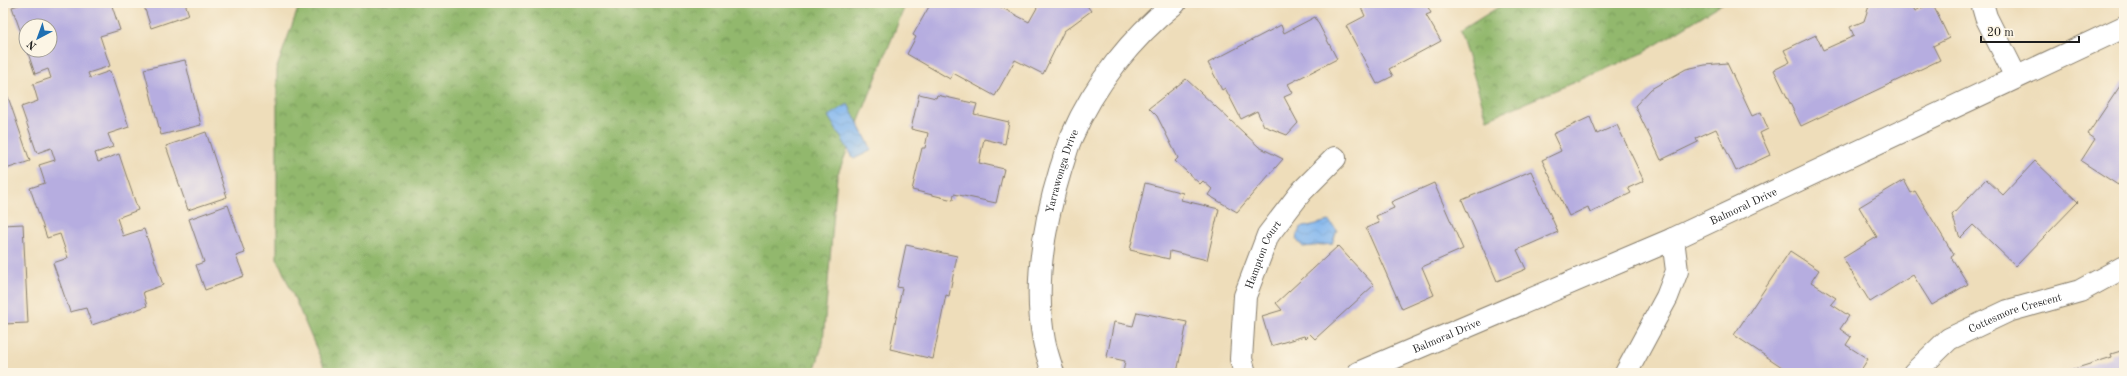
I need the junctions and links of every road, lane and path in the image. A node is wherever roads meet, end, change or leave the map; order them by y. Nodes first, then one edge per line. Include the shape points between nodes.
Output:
1 (1175, 3) edge
2 (1982, 3) edge
3 (2124, 27) edge
4 (2016, 77) junction
5 (1335, 158) dead end
6 (1673, 239) junction
7 (2124, 267) edge
8 (1053, 373) edge
9 (1246, 373) edge
10 (1358, 373) edge
11 (1626, 373) edge
12 (1914, 373) edge

1 - 8 street, Yarrawonga Drive via 1125,51 1094,95 1072,136 1054,191 1042,240 1040,300 1044,341
2 - 4 street via 1986,17
3 - 4 street, Balmoral Drive
4 - 6 street, Balmoral Drive
5 - 9 street, Hampton Court via 1302,191 1268,235 1245,296 1241,359
6 - 10 street, Balmoral Drive
6 - 11 street via 1677,271 1667,298
7 - 12 street, Cottesmore Crescent via 2080,291 2008,311 1949,339

